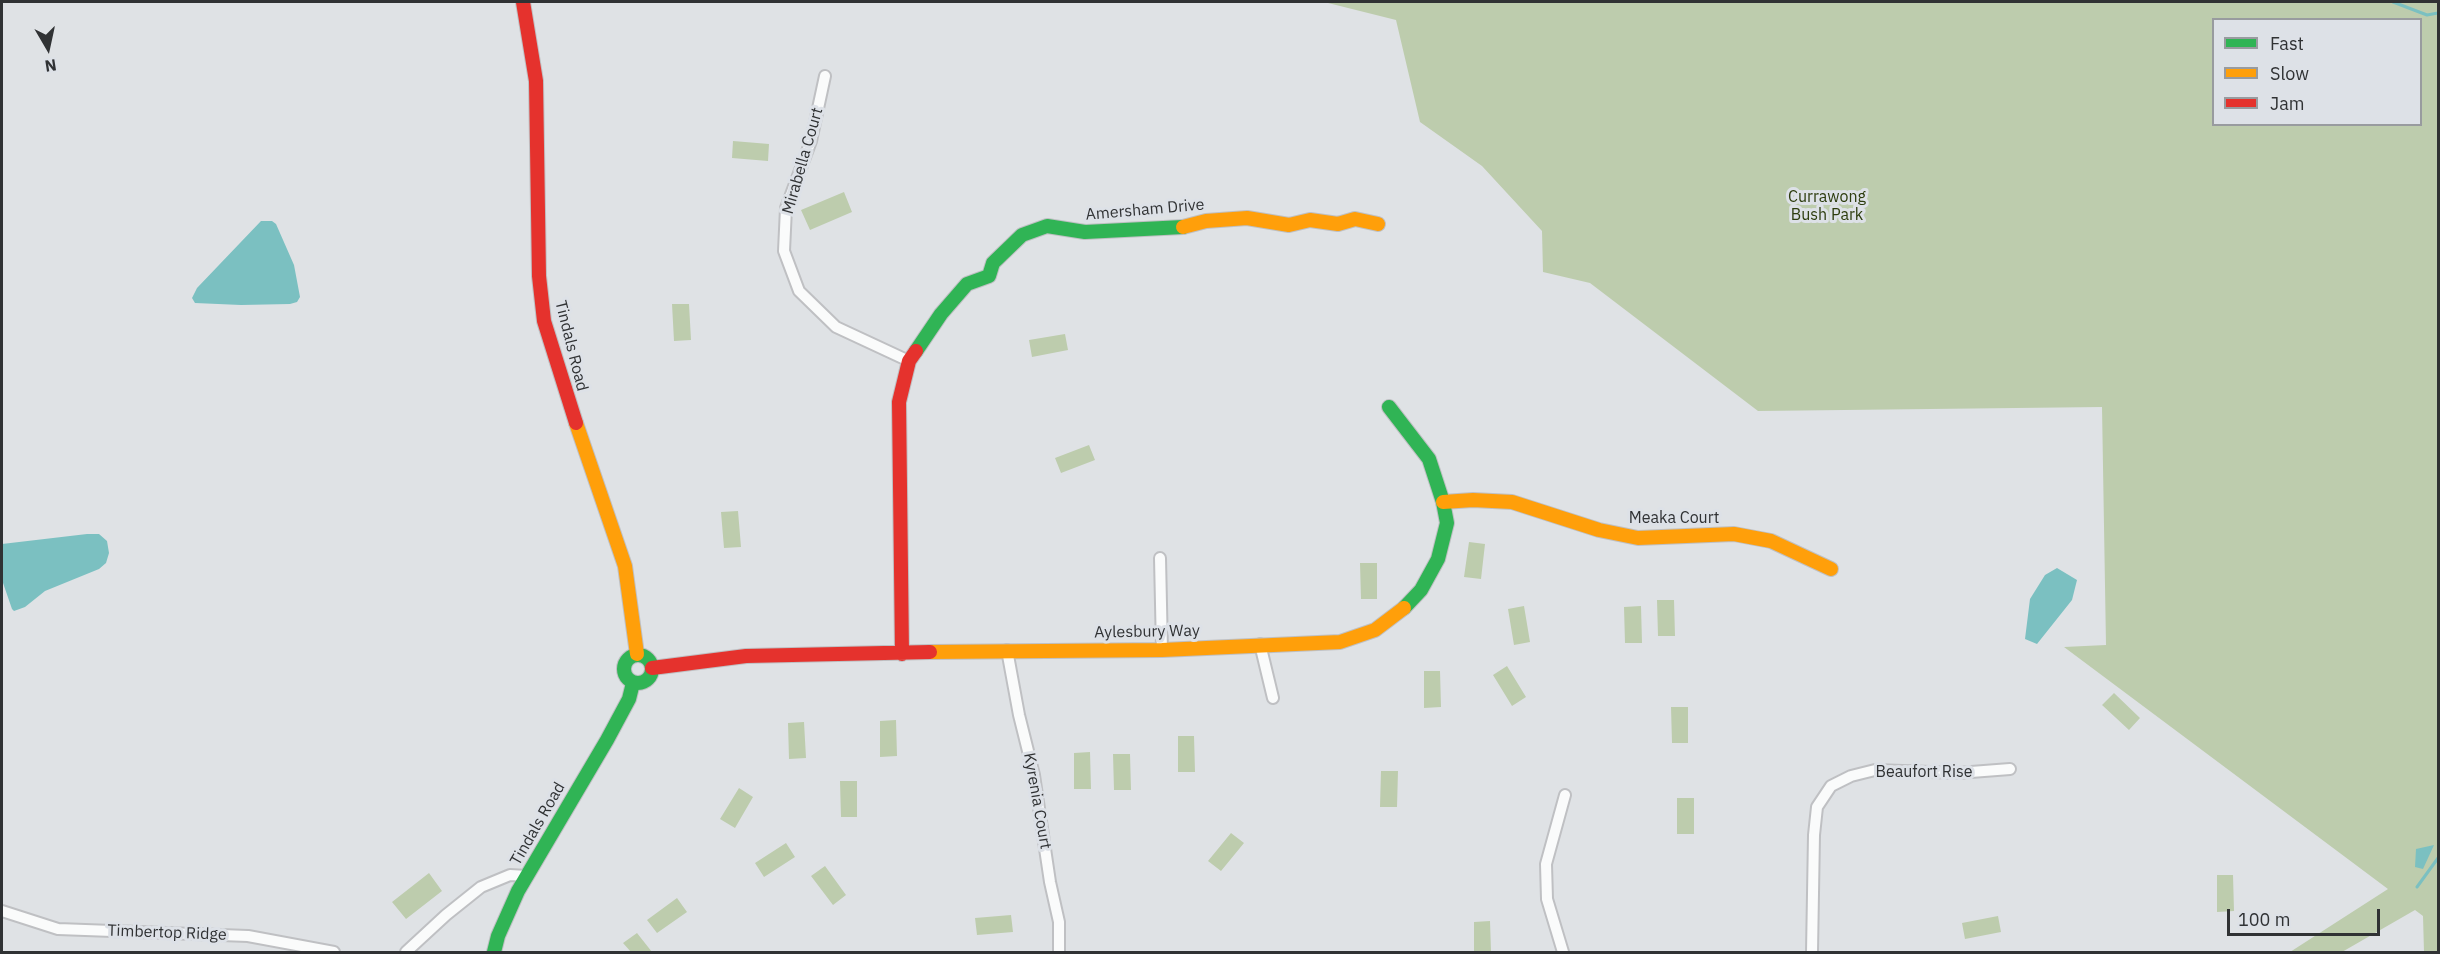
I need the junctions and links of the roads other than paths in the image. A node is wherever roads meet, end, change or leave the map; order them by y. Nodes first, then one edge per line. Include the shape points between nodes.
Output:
1 (523, 2) edge
2 (825, 76) dead end
3 (1378, 224) dead end
4 (909, 361) junction
5 (1389, 408) dead end
6 (1443, 502) junction
7 (1160, 558) dead end
8 (1831, 568) dead end
9 (1260, 644) junction
10 (1007, 650) junction
11 (1162, 650) junction
12 (638, 654) junction
13 (902, 654) junction
14 (652, 668) junction
15 (633, 683) junction
16 (1273, 698) dead end
17 (2010, 769) dead end
18 (1565, 795) dead end
19 (527, 876) junction
20 (2, 910) edge
21 (334, 952) edge
22 (406, 952) edge
23 (494, 952) edge
24 (1059, 952) edge
25 (1563, 952) edge
26 (1812, 952) edge

1 - 12 street, Tindals Road via 536,81 538,276 544,321 556,368 625,566
2 - 4 street, Mirabella Court via 811,141 786,208 784,251 799,291 836,327
3 - 4 street, Amersham Drive via 1355,219 1338,225 1310,220 1289,225 1247,218 1182,227 1085,232 1047,226 1022,236 993,263 989,276 967,284
4 - 13 street, Amersham Drive via 899,402
5 - 6 street, Aylesbury Way via 1429,459
6 - 8 street, Meaka Court via 1512,502 1599,530 1638,538 1734,534 1771,541
6 - 9 street, Aylesbury Way via 1447,523 1438,559 1421,590 1396,616 1375,630 1340,642
7 - 11 street
9 - 11 street, Aylesbury Way
9 - 16 street
10 - 11 street, Aylesbury Way
10 - 13 street, Aylesbury Way
10 - 24 street, Kyrenia Court via 1034,775 1059,922
12 - 14 street via 649,660
12 - 15 street via 629,657 624,665 626,678
13 - 14 street, Aylesbury Way via 746,656
14 - 15 street via 647,680
15 - 19 street, Tindals Road via 629,699 607,740
17 - 26 street, Beaufort Rise via 1959,773 1875,770 1831,786 1817,807
18 - 25 street via 1546,864 1547,899
19 - 22 street via 510,874 481,887
19 - 23 street, Tindals Road
20 - 21 street, Timbertop Ridge via 57,929 248,936

